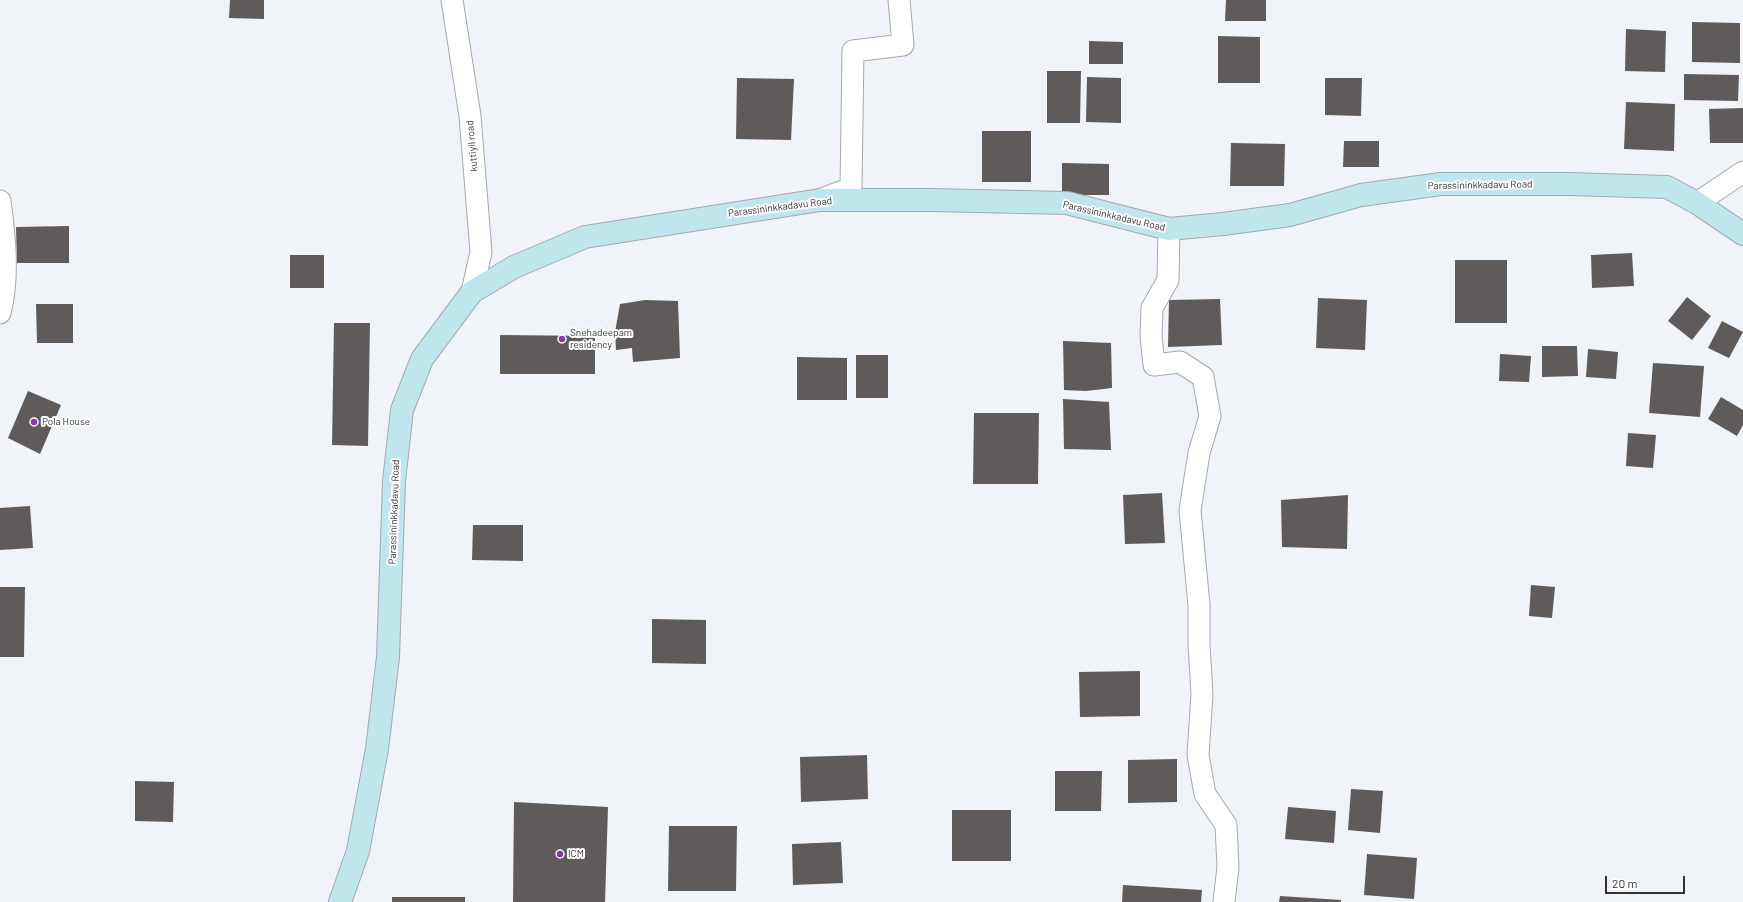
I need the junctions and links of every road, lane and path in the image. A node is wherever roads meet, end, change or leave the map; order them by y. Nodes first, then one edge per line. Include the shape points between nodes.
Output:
1 (452, 0) edge
2 (899, 0) edge
3 (1743, 172) edge
4 (820, 200) junction
5 (0, 201) edge
6 (1697, 203) junction
7 (1169, 229) junction
8 (1743, 234) edge
9 (472, 292) junction
10 (0, 313) edge
11 (340, 902) edge
12 (1224, 902) edge

1 - 9 street, kuttiyil road via 470,116 481,252
2 - 4 street via 903,45 853,51 851,188
3 - 6 street
4 - 7 main road, Parassininkkadavu Road via 1067,203
4 - 9 main road, Parassininkkadavu Road via 586,237 514,267
5 - 10 street via 5,295
6 - 7 main road, Parassininkkadavu Road via 1667,187 1441,184 1361,195 1290,215
6 - 8 main road, Parassininkkadavu Road
7 - 12 street via 1168,280 1152,308 1150,336 1154,365 1180,362 1203,377 1210,416 1199,453 1190,510 1200,605 1202,694 1198,755 1205,794 1226,825 1228,867
9 - 11 main road, Parassininkkadavu Road via 422,359 402,410 394,481 388,657 378,742 358,852

